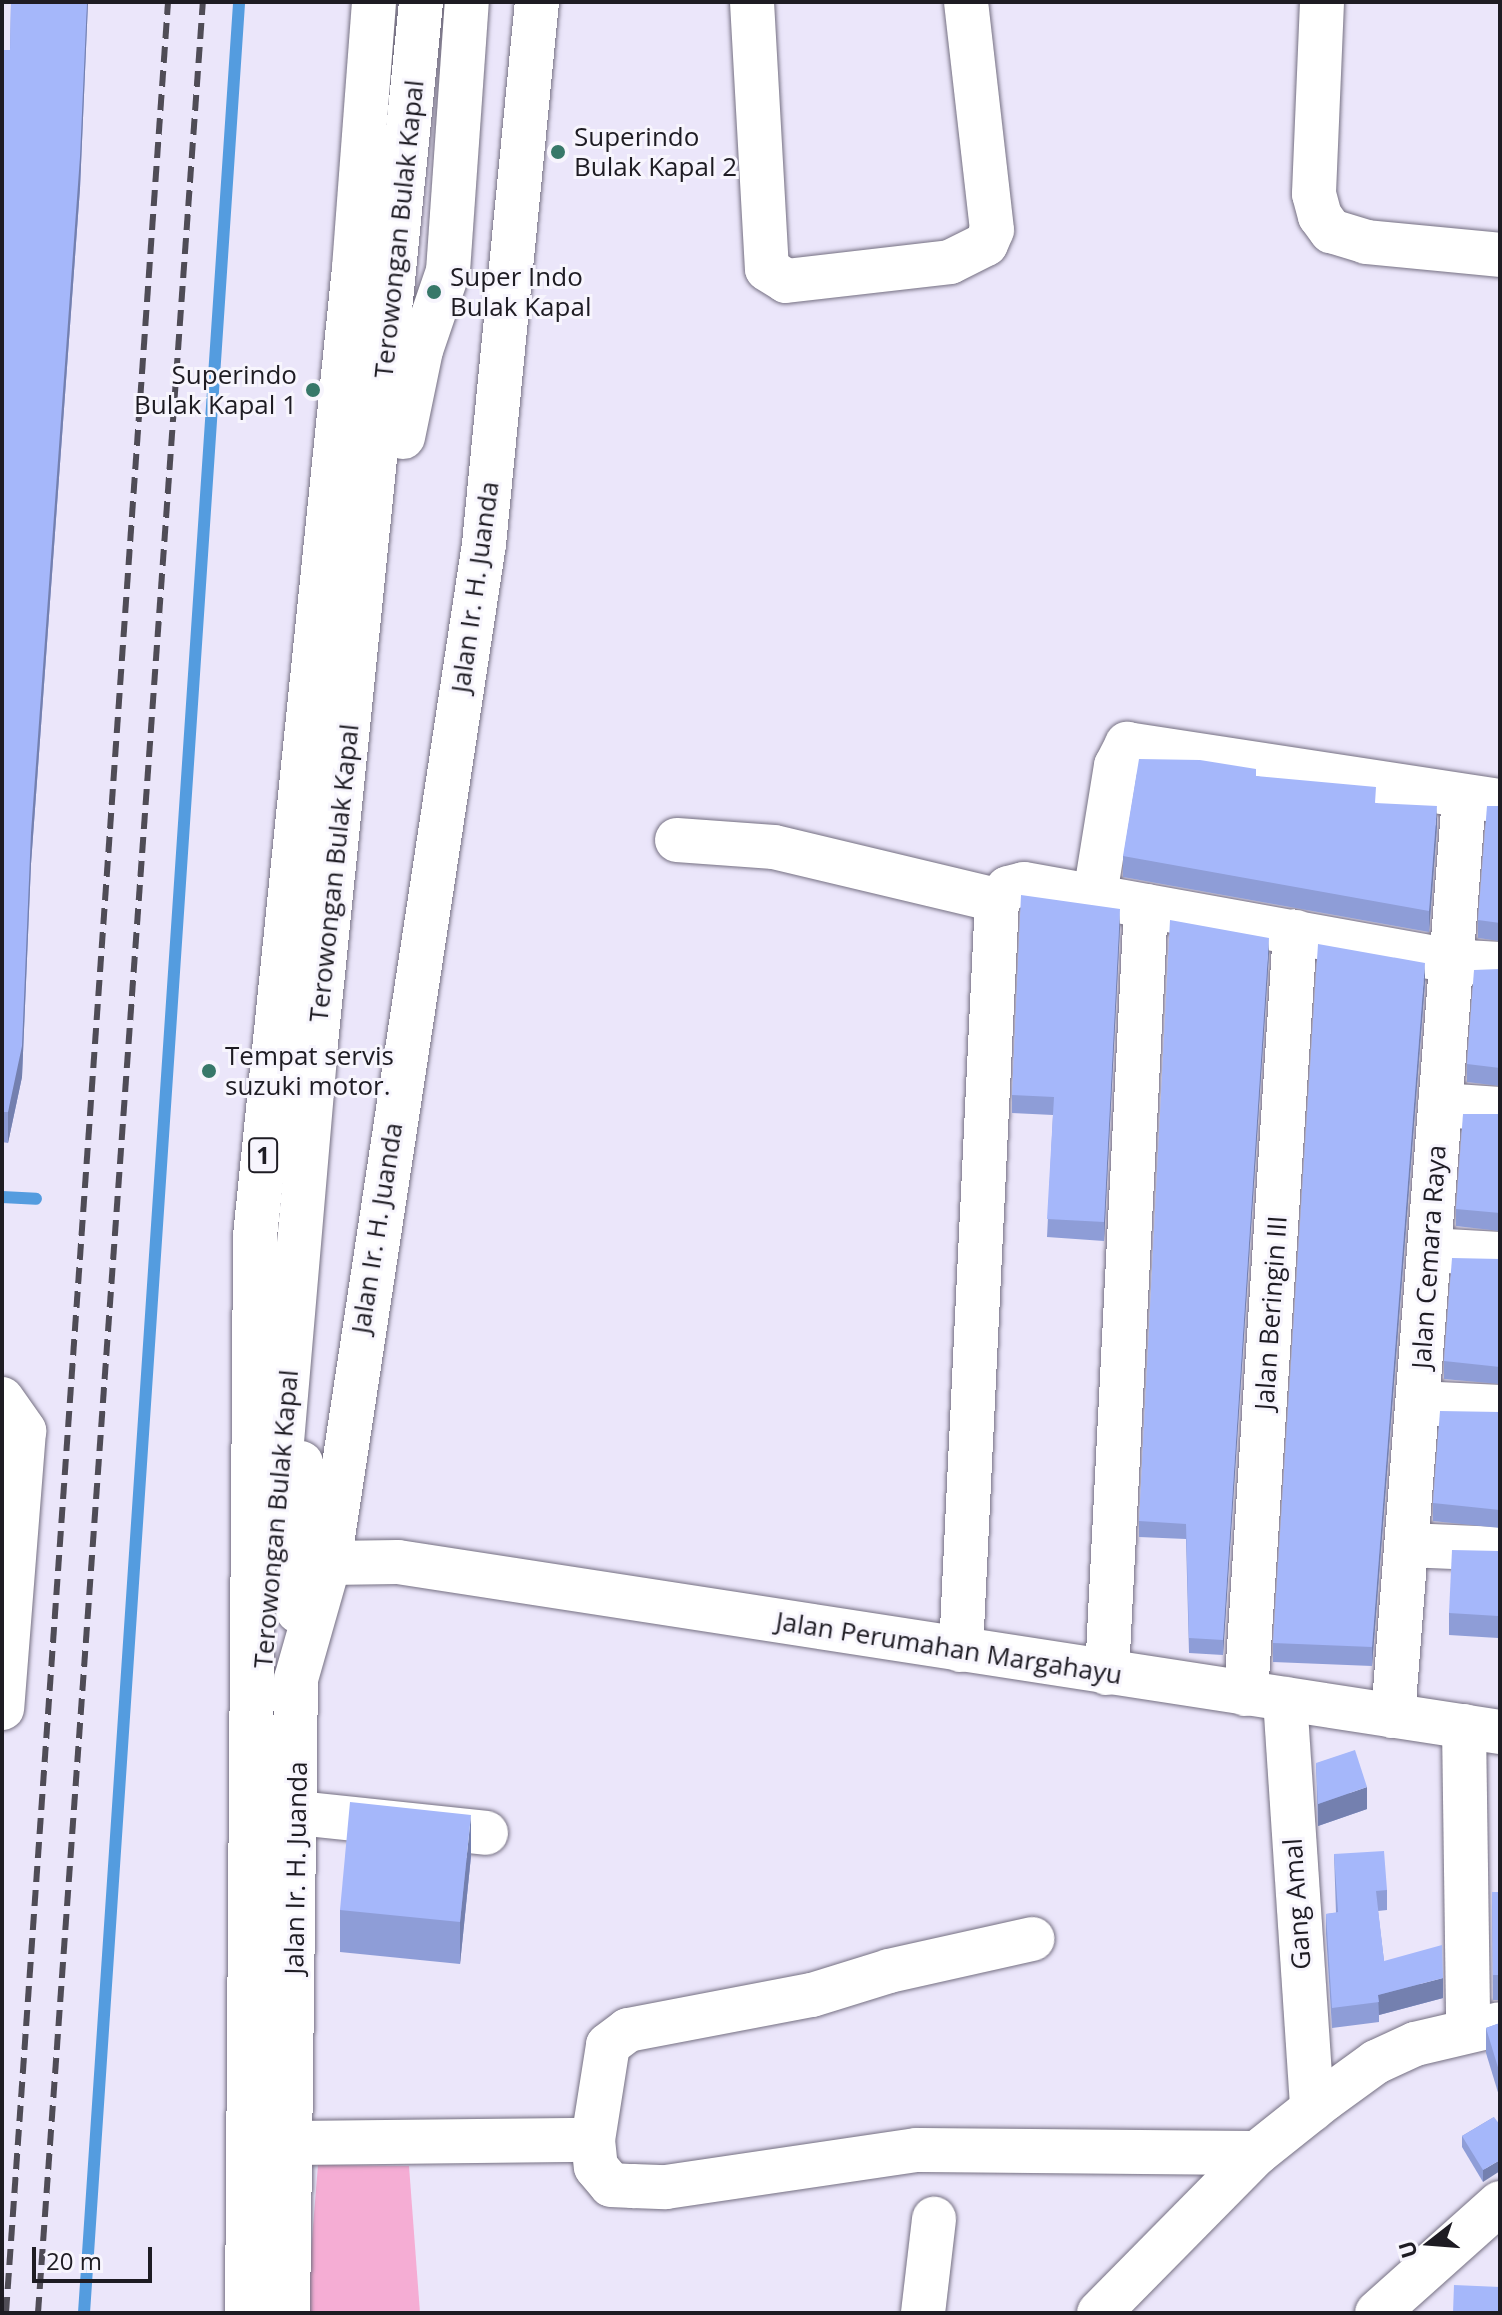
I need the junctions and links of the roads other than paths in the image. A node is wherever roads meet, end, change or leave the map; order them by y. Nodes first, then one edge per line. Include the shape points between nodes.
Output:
1 (374, 2) edge
2 (421, 2) edge
3 (467, 2) edge
4 (537, 2) edge
5 (752, 2) edge
6 (966, 2) edge
7 (1322, 2) edge
8 (1500, 255) edge
9 (1482, 800) edge
10 (677, 840) dead end
11 (1095, 895) junction
12 (997, 900) junction
13 (1146, 906) junction
14 (1295, 932) junction
15 (1451, 961) junction
16 (1500, 964) edge
17 (1440, 1105) junction
18 (1500, 1109) edge
19 (1429, 1250) junction
20 (1500, 1254) edge
21 (2, 1399) edge
22 (1418, 1403) junction
23 (1500, 1407) edge
24 (1407, 1545) junction
25 (1500, 1549) edge
26 (363, 1562) junction
27 (961, 1650) junction
28 (1107, 1673) junction
29 (296, 1679) junction
30 (1266, 1697) junction
31 (2, 1708) edge
32 (1393, 1716) junction
33 (1482, 1729) edge
34 (297, 1813) junction
35 (486, 1833) dead end
36 (249, 1841) junction
37 (1032, 1939) dead end
38 (1484, 2026) edge
39 (1312, 2109) junction
40 (593, 2140) junction
41 (292, 2143) junction
42 (1257, 2153) junction
43 (1500, 2203) edge
44 (934, 2219) dead end
45 (247, 2313) edge
46 (288, 2313) edge
47 (923, 2313) edge
48 (1099, 2313) edge
49 (1377, 2313) edge

1 - 36 main road, Jalan Ir. H. Juanda / 1 via 354,268 255,1236
2 - 36 main road, Terowongan Bulak Kapal / 1 via 315,1053
3 - 29 main road, Terowongan Bulak Kapal / 1 via 448,271 421,350 404,429 325,1034 308,1257
4 - 26 main road, Jalan Ir. H. Juanda / 1 via 484,544
5 - 6 main road via 767,269 786,281 950,262 986,244 992,230
7 - 8 main road via 1314,194 1320,216 1331,231 1366,242
9 - 11 main road via 1151,743 1127,744 1116,766
9 - 15 main road, Jalan Cemara Raya
10 - 12 main road via 774,847
11 - 12 main road via 1024,884 1008,888
11 - 13 main road
12 - 27 main road
13 - 14 main road
13 - 28 main road
14 - 15 main road
14 - 30 main road, Jalan Beringin III
15 - 16 main road
15 - 17 main road, Jalan Cemara Raya
17 - 18 main road
17 - 19 main road, Jalan Cemara Raya
19 - 20 main road
19 - 22 main road, Jalan Cemara Raya
21 - 31 main road via 24,1431
22 - 23 main road
22 - 24 main road, Jalan Cemara Raya
24 - 25 main road
24 - 32 main road, Jalan Cemara Raya
26 - 27 main road, Jalan Perumahan Margahayu
26 - 29 main road, Jalan Ir. H. Juanda / 1
27 - 28 main road, Jalan Perumahan Margahayu
28 - 30 main road, Jalan Perumahan Margahayu
29 - 34 main road, Jalan Ir. H. Juanda / 1
30 - 32 main road, Jalan Perumahan Margahayu
30 - 39 main road, Gang Amal via 1288,1765
32 - 33 main road, Jalan Perumahan Margahayu
33 - 38 main road via 1464,1787
34 - 35 main road
34 - 41 main road, Jalan Ir. H. Juanda / 1
36 - 45 main road, Jalan Ir. H. Juanda / 1
37 - 40 main road via 889,1971 812,1995 628,2030 608,2045
38 - 39 main road via 1376,2062
39 - 42 main road
40 - 41 main road
40 - 42 main road via 596,2167 611,2185 666,2187 916,2150
41 - 46 main road, Jalan Ir. H. Juanda / 1
42 - 48 main road
43 - 49 main road
44 - 47 main road

